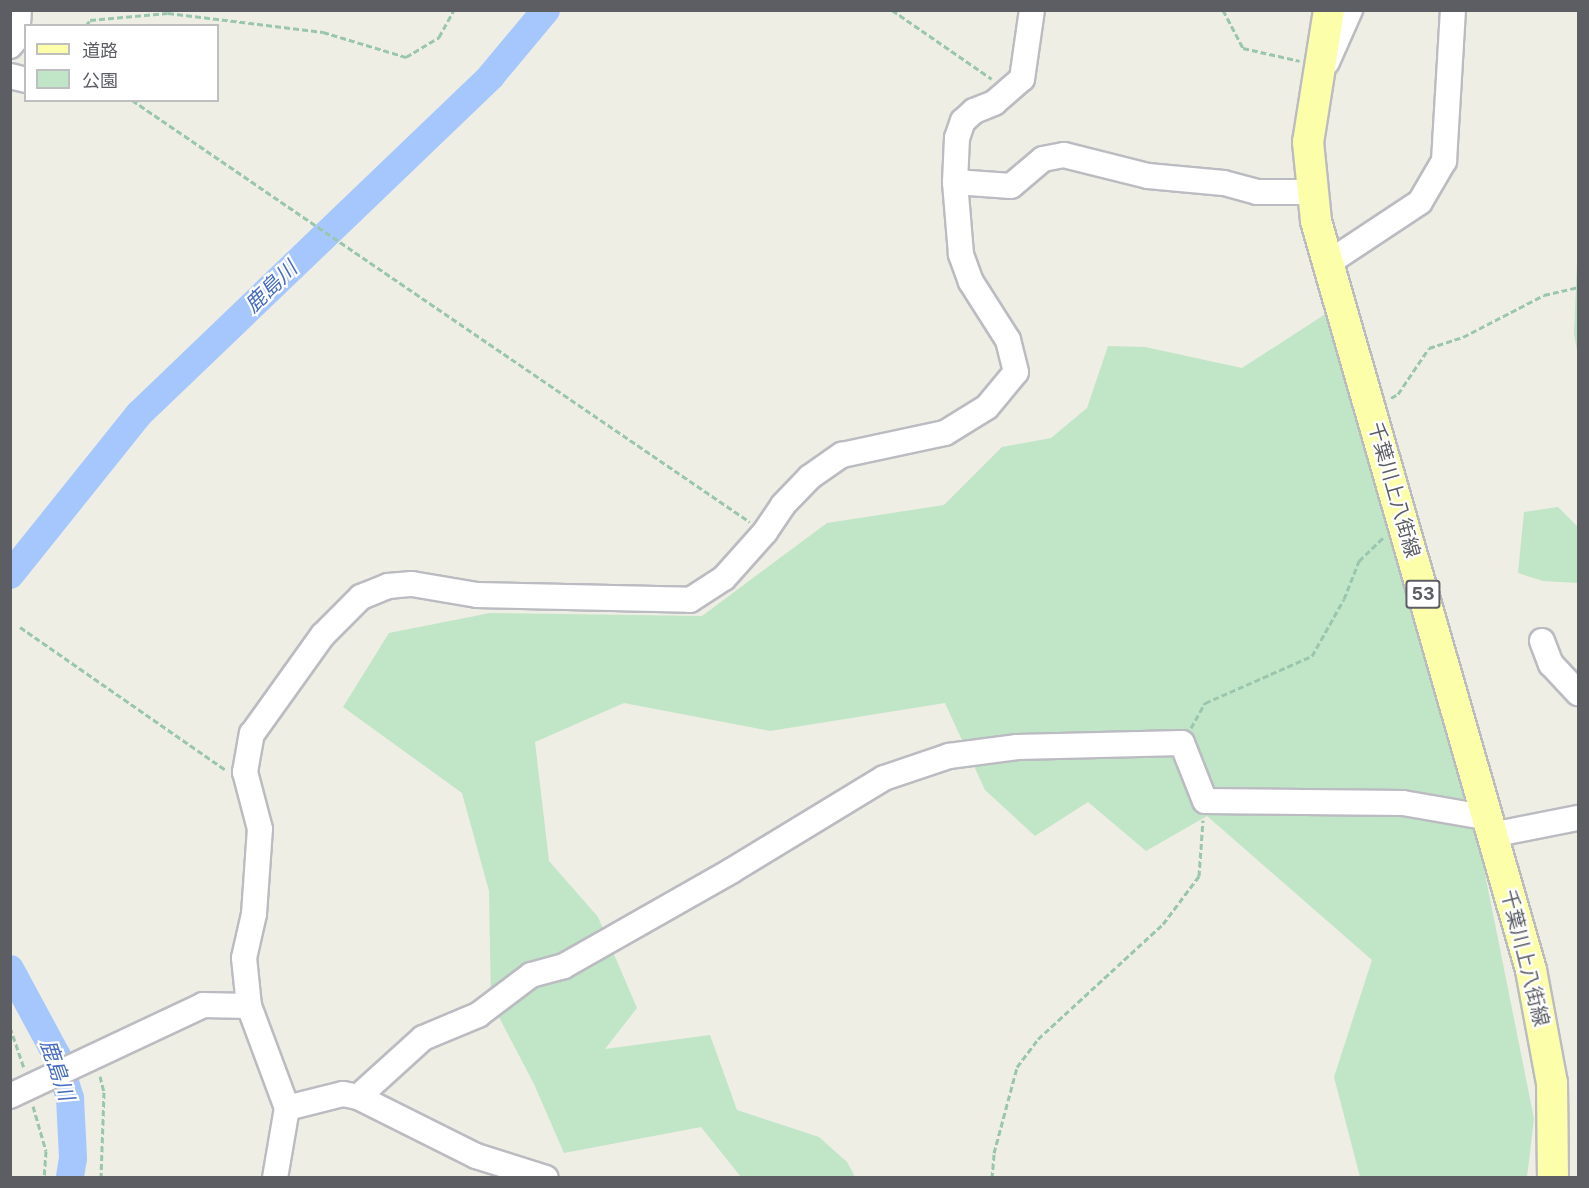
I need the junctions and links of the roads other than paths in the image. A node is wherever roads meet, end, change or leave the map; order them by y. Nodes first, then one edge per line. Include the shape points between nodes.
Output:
1 (19, 10) edge
2 (1032, 10) edge
3 (1329, 10) edge
4 (1350, 10) edge
5 (1453, 10) edge
6 (10, 46) edge
7 (1317, 78) junction
8 (955, 182) junction
9 (1310, 192) junction
10 (1328, 263) junction
11 (1542, 641) dead end
12 (1578, 693) edge
13 (1578, 818) edge
14 (1488, 826) junction
15 (249, 1006) junction
16 (20, 1093) edge
17 (358, 1096) junction
18 (287, 1108) junction
19 (276, 1178) edge
20 (546, 1178) edge
21 (1553, 1178) edge

1 - 6 street via 17,38
2 - 8 street via 1022,79 963,121 957,138
3 - 7 main road, 千葉川上八街線 / 53
4 - 7 street
5 - 10 street via 1444,161 1420,202
7 - 9 main road, 千葉川上八街線 / 53 via 1308,142
8 - 9 street via 1011,186 1043,159 1064,154 1148,176 1224,183 1257,192
8 - 15 street via 961,254 971,282 1008,340 1016,372 987,407 945,433 842,455 810,477 783,505 724,578 690,600 477,595 412,584 388,586 361,597 322,636 252,734 245,772 260,829 254,914 244,958
9 - 10 main road, 千葉川上八街線 / 53
10 - 14 main road, 千葉川上八街線 / 53
11 - 12 street via 1551,664
13 - 14 street
14 - 17 street via 1404,803 1205,801 1182,743 1017,747 949,756 884,778 604,944 564,966 531,975 478,1015 423,1038
14 - 21 main road, 千葉川上八街線 / 53 via 1544,1027 1554,1120
15 - 16 street via 203,1005
15 - 18 street
17 - 18 street via 343,1094
17 - 20 street via 476,1156
18 - 19 street

